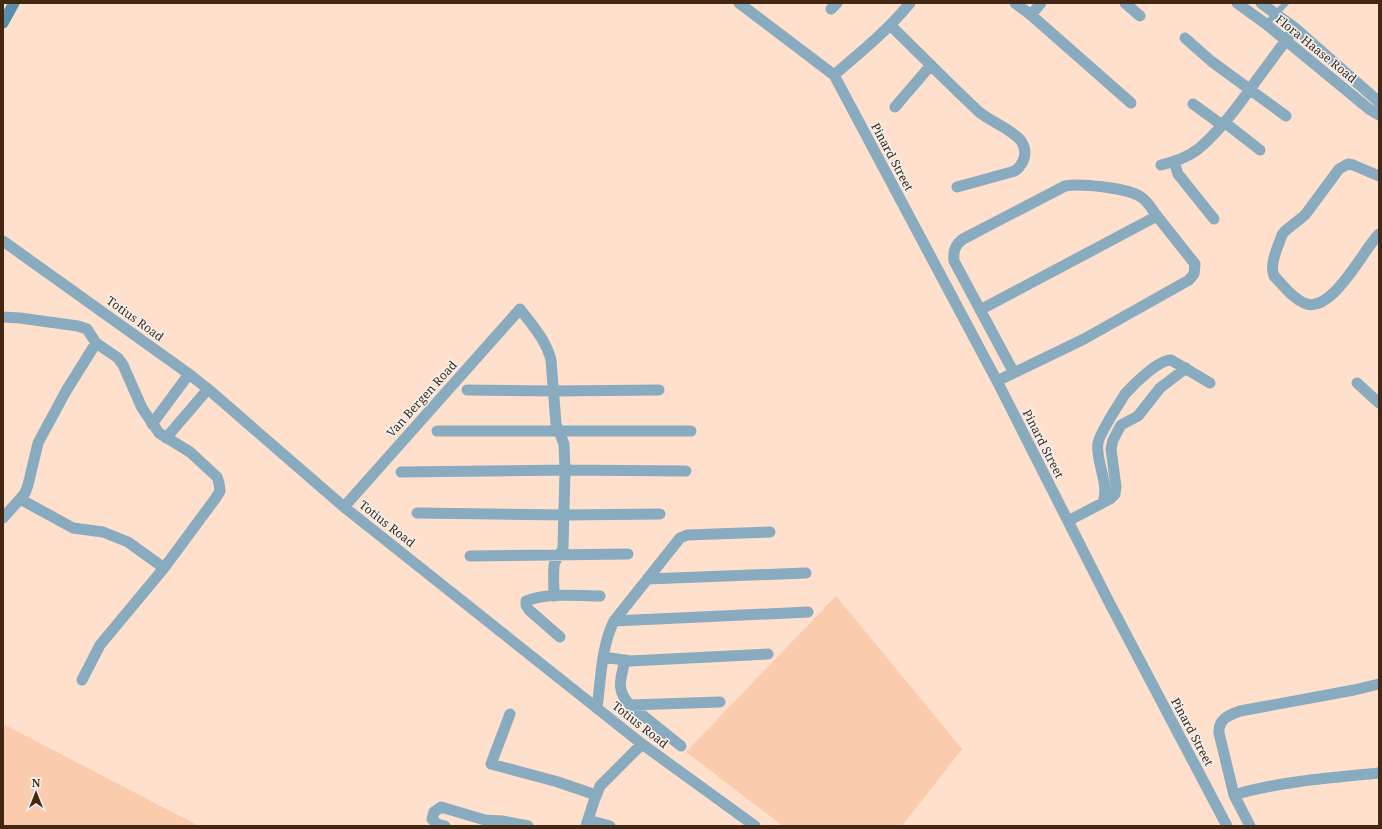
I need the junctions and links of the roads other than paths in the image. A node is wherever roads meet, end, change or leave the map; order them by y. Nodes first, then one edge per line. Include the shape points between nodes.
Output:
1 (14, 3) edge
2 (739, 3) edge
3 (910, 3) edge
4 (1015, 3) edge
5 (1041, 3) edge
6 (1125, 3) edge
7 (1237, 3) edge
8 (1261, 3) edge
9 (1286, 3) edge
10 (1276, 13) junction
11 (1031, 15) junction
12 (1140, 16) dead end
13 (3, 23) edge
14 (1266, 24) junction
15 (890, 25) junction
16 (1294, 28) junction
17 (1184, 38) dead end
18 (1285, 41) junction
19 (931, 65) junction
20 (834, 75) junction
21 (1250, 90) junction
22 (1379, 102) edge
23 (1131, 103) dead end
24 (1193, 104) dead end
25 (895, 107) dead end
26 (1379, 115) edge
27 (1286, 116) dead end
28 (1223, 124) junction
29 (1260, 150) dead end
30 (1174, 162) junction
31 (1161, 165) dead end
32 (1379, 176) edge
33 (957, 187) dead end
34 (1157, 216) junction
35 (1214, 219) dead end
36 (1379, 234) edge
37 (3, 241) edge
38 (980, 310) junction
39 (3, 317) edge
40 (96, 343) junction
41 (1186, 368) junction
42 (1014, 372) junction
43 (189, 374) junction
44 (997, 381) junction
45 (1210, 383) dead end
46 (1357, 383) dead end
47 (208, 389) junction
48 (467, 390) dead end
49 (659, 390) dead end
50 (553, 391) junction
51 (1379, 403) edge
52 (1113, 415) junction
53 (1124, 422) junction
54 (152, 424) junction
55 (437, 431) dead end
56 (558, 431) junction
57 (691, 431) dead end
58 (166, 438) junction
59 (565, 470) junction
60 (686, 471) dead end
61 (400, 472) dead end
62 (20, 499) junction
63 (1103, 502) junction
64 (344, 506) junction
65 (417, 513) dead end
66 (660, 514) dead end
67 (564, 515) junction
68 (3, 518) edge
69 (1068, 521) junction
70 (770, 532) dead end
71 (628, 554) dead end
72 (561, 555) junction
73 (470, 556) dead end
74 (164, 568) junction
75 (806, 573) dead end
76 (647, 579) junction
77 (554, 596) junction
78 (600, 596) dead end
79 (808, 612) dead end
80 (614, 621) junction
81 (560, 637) dead end
82 (768, 654) dead end
83 (604, 657) junction
84 (625, 660) junction
85 (82, 680) dead end
86 (1379, 684) edge
87 (720, 702) dead end
88 (630, 705) junction
89 (597, 708) junction
90 (510, 714) dead end
91 (642, 744) junction
92 (681, 746) dead end
93 (1379, 774) edge
94 (596, 795) junction
95 (1234, 795) junction
96 (485, 820) junction
97 (587, 823) edge
98 (445, 826) edge
99 (474, 826) edge
100 (528, 826) edge
101 (610, 826) edge
102 (755, 826) edge
103 (1227, 826) edge
104 (1250, 826) edge

1 - 13 main road
2 - 20 street
3 - 15 street
4 - 11 street
5 - 11 street
6 - 12 street
7 - 14 street, Flora Haase Road
8 - 10 street, Flora Haase Road
9 - 10 lane
10 - 14 lane
10 - 16 street, Flora Haase Road
11 - 23 street
14 - 18 street, Flora Haase Road
15 - 19 street
15 - 20 street
16 - 18 street
16 - 22 street, Flora Haase Road
17 - 21 street
18 - 21 street
18 - 26 street, Flora Haase Road
19 - 25 street
19 - 33 street via 980,112 1014,134 1024,146 1024,161 1016,170
20 - 44 street, Pinard Street
21 - 27 street
21 - 28 street
24 - 28 street
28 - 29 street
28 - 30 street via 1197,150
30 - 31 street
30 - 35 street via 1178,174
32 - 36 street via 1348,164 1339,169 1305,215 1282,235 1272,271 1298,300 1309,305 1320,303 1343,283
34 - 38 street
34 - 38 street via 1142,197 1136,194 1075,184 1065,186 963,239 957,244 954,261
34 - 42 street via 1196,264 1192,278 1084,339
37 - 43 street, Totius Road
38 - 42 street
39 - 40 street via 83,327
40 - 54 street via 118,358 123,365
40 - 62 street via 38,443 28,485
41 - 45 street
41 - 52 street via 1171,360 1164,361 1130,388
41 - 53 street via 1160,388 1138,416
42 - 44 street
43 - 47 street, Totius Road
43 - 54 street
44 - 69 street, Pinard Street
46 - 51 street
47 - 58 street
47 - 64 street, Totius Road
48 - 50 street
49 - 50 street
50 - 56 street
50 - 64 street, Van Bergen Road via 549,350 520,309
52 - 53 street
52 - 63 street via 1098,445 1105,492
53 - 63 street via 1113,440 1111,449 1116,491 1113,497
54 - 58 street
55 - 56 street
56 - 57 street
56 - 59 street via 564,444
58 - 74 street via 196,457 217,477 220,491
59 - 60 street
59 - 61 street
59 - 67 street
62 - 68 street
62 - 74 street via 73,528 103,532 128,542
63 - 69 street
64 - 89 street, Totius Road
65 - 67 street
66 - 67 street
67 - 72 street
69 - 103 street, Pinard Street
70 - 76 street via 686,535 680,538
71 - 72 street
72 - 73 street
72 - 77 street via 554,565
74 - 85 street via 100,645
75 - 76 street
76 - 80 street
77 - 78 street
77 - 81 street via 534,598 526,601 526,606
79 - 80 street
80 - 83 street via 609,630
82 - 84 street
83 - 84 street
83 - 89 street
84 - 88 street via 621,692
86 - 95 street via 1240,711 1224,719 1218,727 1218,733
87 - 88 street
88 - 92 street
89 - 91 street, Totius Road
90 - 94 street via 491,764
91 - 94 street via 600,786
91 - 102 street, Totius Road
93 - 95 street via 1292,783
94 - 97 street
95 - 104 street
96 - 98 street via 441,807 434,812 432,819 437,824
96 - 99 street
96 - 100 street
97 - 101 street

